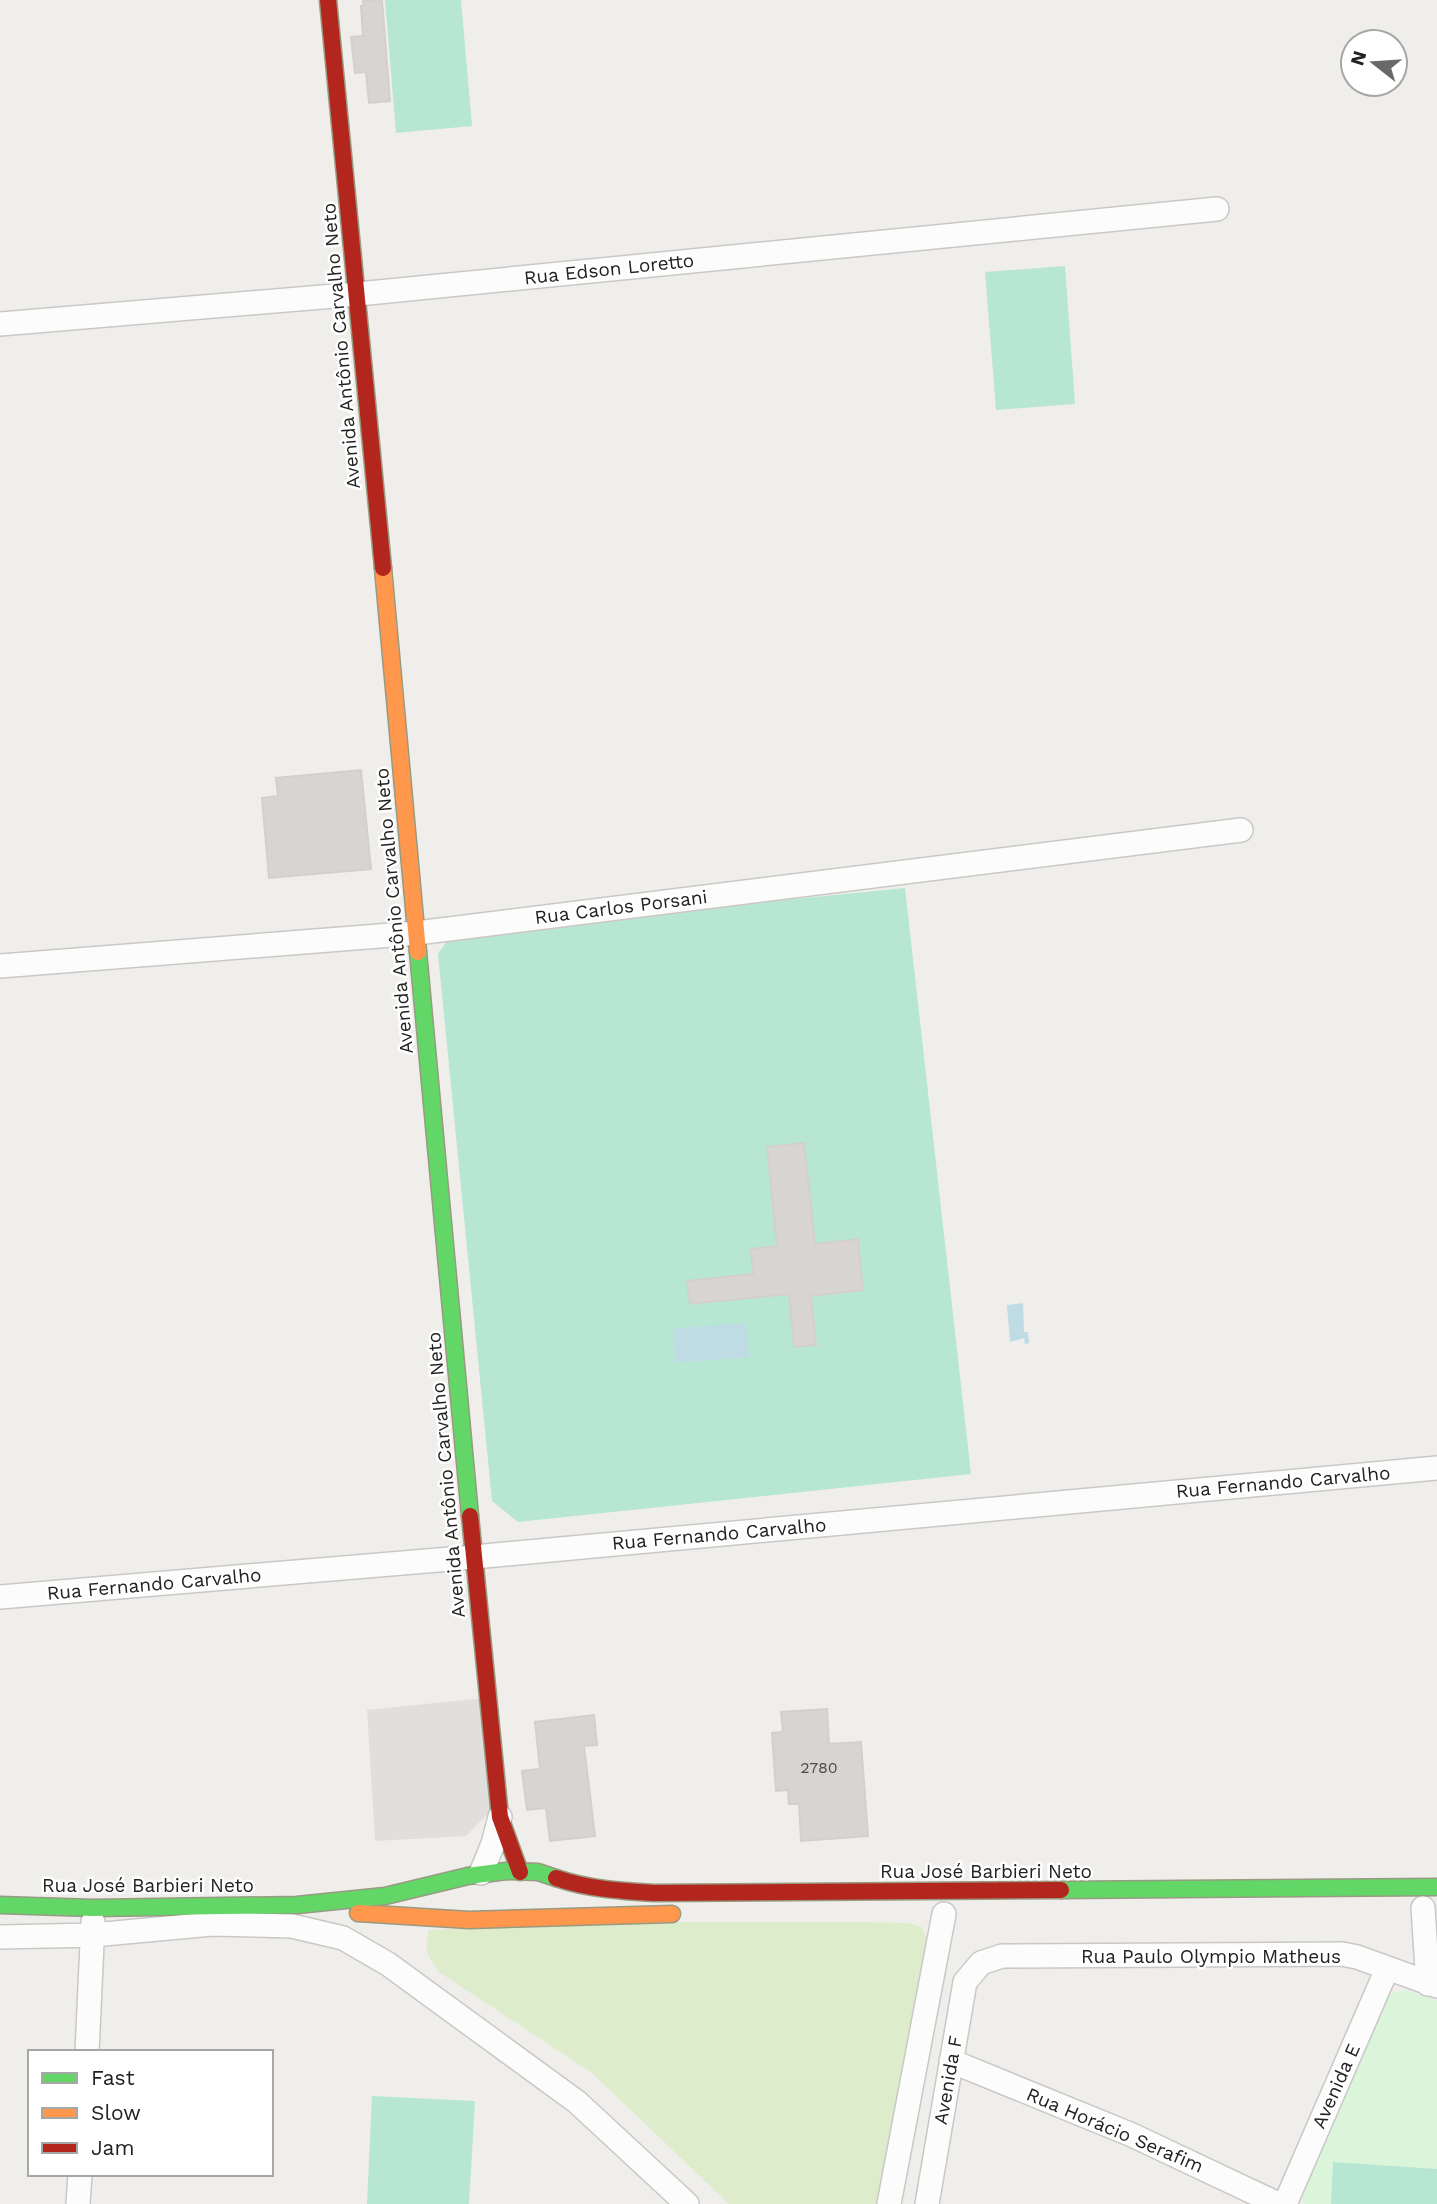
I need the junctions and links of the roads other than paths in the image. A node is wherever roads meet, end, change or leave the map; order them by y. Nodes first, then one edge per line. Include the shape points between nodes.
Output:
1 (328, 0) edge
2 (1217, 209) dead end
3 (358, 294) junction
4 (0, 324) edge
5 (1241, 830) dead end
6 (417, 933) junction
7 (0, 966) edge
8 (1437, 1468) edge
9 (474, 1557) junction
10 (0, 1597) edge
11 (500, 1817) junction
12 (520, 1872) junction
13 (538, 1872) junction
14 (471, 1884) junction
15 (1437, 1887) edge
16 (0, 1905) edge
17 (297, 1905) junction
18 (541, 1905) junction
19 (93, 1908) junction
20 (1423, 1909) edge
21 (684, 1914) dead end
22 (944, 1914) dead end
23 (469, 1920) junction
24 (93, 1935) junction
25 (0, 1937) edge
26 (981, 1962) joint
27 (1387, 1969) junction
28 (1432, 1985) edge
29 (87, 2050) edge
30 (951, 2061) junction
31 (80, 2176) edge
32 (78, 2204) edge
33 (687, 2204) edge
34 (889, 2204) edge
35 (927, 2204) edge
36 (1278, 2204) edge
37 (1285, 2204) edge

1 - 3 street, Avenida Antônio Carvalho Neto
2 - 3 street, Rua Edson Loretto
3 - 4 street, Rua Edson Loretto
3 - 6 street, Avenida Antônio Carvalho Neto
5 - 6 street, Rua Carlos Porsani
6 - 7 street, Rua Carlos Porsani
6 - 9 street, Avenida Antônio Carvalho Neto
8 - 9 street, Rua Fernando Carvalho
9 - 10 street, Rua Fernando Carvalho
9 - 11 street, Avenida Antônio Carvalho Neto
11 - 12 street, Avenida Antônio Carvalho Neto
11 - 14 street via 493,1844
12 - 13 street, Rua José Barbieri Neto
12 - 14 street, Rua José Barbieri Neto
13 - 15 street, Rua José Barbieri Neto via 573,1884 654,1893
13 - 18 street
14 - 17 street, Rua José Barbieri Neto
14 - 23 street
16 - 19 street, Rua José Barbieri Neto
17 - 19 street, Rua José Barbieri Neto
17 - 23 street, Rua José Barbieri Neto via 323,1911
18 - 21 street
18 - 23 street, Rua José Barbieri Neto
19 - 24 street
20 - 28 street
22 - 34 street
24 - 25 street
24 - 29 street
24 - 33 street via 212,1924 292,1926 344,1938 388,1964 577,2102
26 - 27 street, Rua Paulo Olympio Matheus via 1002,1956 1342,1954
26 - 30 street, Avenida F via 965,1982
27 - 28 street, Rua Paulo Olympio Matheus
27 - 37 street, Avenida E
30 - 35 street, Avenida F
30 - 36 street, Rua Horácio Serafim via 1132,2135
31 - 32 street

